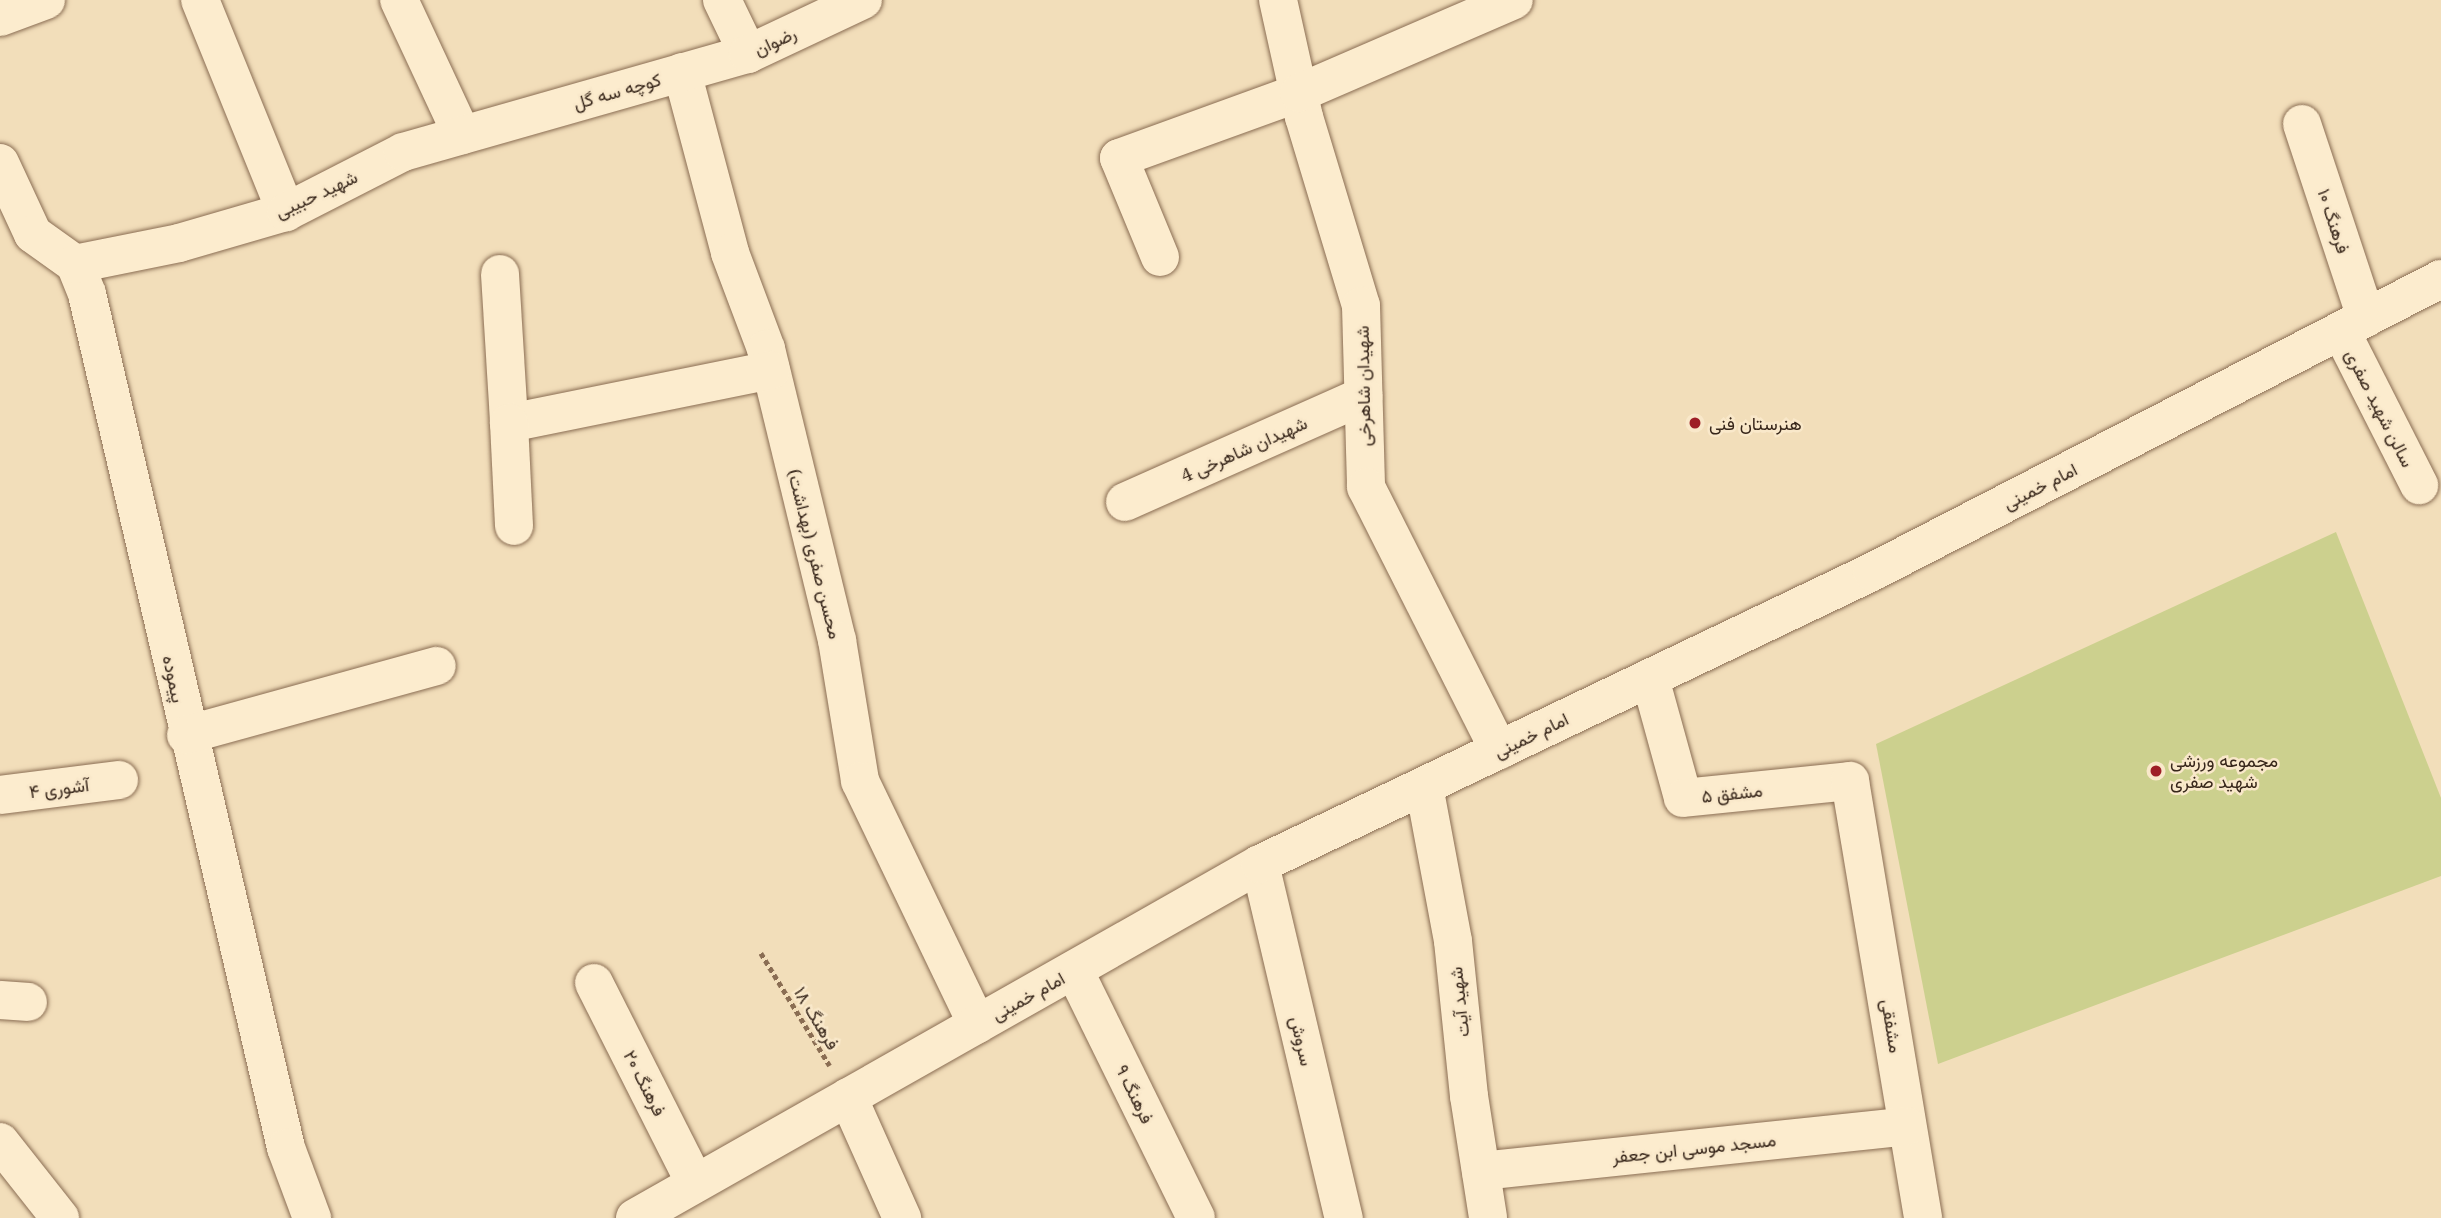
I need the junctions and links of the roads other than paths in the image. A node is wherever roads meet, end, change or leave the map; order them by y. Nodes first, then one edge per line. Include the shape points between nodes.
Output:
1 (200, 0) edge
2 (399, 0) edge
3 (722, 0) edge
4 (863, 0) edge
5 (1278, 0) edge
6 (1514, 0) edge
7 (748, 54) junction
8 (682, 72) junction
9 (1299, 93) junction
10 (552, 109) joint
11 (2302, 124) dead end
12 (462, 135) junction
13 (0, 163) edge
14 (286, 212) junction
15 (1160, 257) dead end
16 (75, 264) junction
17 (500, 274) dead end
18 (2441, 279) edge
19 (2353, 324) junction
20 (771, 370) junction
21 (1363, 396) junction
22 (509, 423) junction
23 (2419, 485) dead end
24 (1125, 502) dead end
25 (514, 526) dead end
26 (437, 666) dead end
27 (1650, 678) junction
28 (186, 735) junction
29 (1499, 750) junction
30 (119, 780) dead end
31 (1424, 786) junction
32 (0, 795) edge
33 (1862, 834) joint
34 (1260, 864) junction
35 (1074, 970) junction
36 (594, 984) dead end
37 (976, 1024) junction
38 (848, 1097) junction
39 (1908, 1126) junction
40 (0, 1142) edge
41 (1481, 1171) junction
42 (695, 1183) junction
43 (60, 1218) edge
44 (312, 1218) edge
45 (635, 1218) edge
46 (902, 1218) edge
47 (1196, 1218) edge
48 (1345, 1218) edge
49 (1488, 1218) edge
50 (1923, 1218) edge

1 - 14 street
2 - 12 street
3 - 7 street
4 - 7 street, رضوان
5 - 9 street, شهیدان شاهرخی
6 - 9 street
7 - 8 street, رضوان
8 - 10 street, کوچه سه گل
8 - 20 street, محسن صفری (بهداشت) via 730,253
9 - 15 street via 1119,158
9 - 21 street, شهیدان شاهرخی via 1361,306
10 - 12 street, شهید حبیبی
11 - 19 street, فرهنگ ۱۰
12 - 14 street, شهید حبیبی via 403,152
13 - 16 street via 33,233
14 - 16 street, شهید حبیبی via 179,243
16 - 28 street, پیموده via 99,337
17 - 22 street
18 - 19 street, امام خمینی
19 - 23 street, سالن شهید صفری
19 - 27 street, امام خمینی via 1872,572
20 - 22 street
20 - 37 street, محسن صفری (بهداشت) via 836,640 860,781
21 - 24 street, شهیدان شاهرخی 4
21 - 29 street, شهیدان شاهرخی via 1366,487
22 - 25 street
26 - 28 street
27 - 29 street, امام خمینی
27 - 33 street, مشفق ۵ via 1683,798 1850,781
28 - 44 street, پیموده via 286,1148
29 - 31 street, امام خمینی
30 - 32 street, آشوری ۴
31 - 34 street, امام خمینی
31 - 41 street, شهید آیت via 1452,941
33 - 39 street, مشفقی
34 - 35 street, امام خمینی
34 - 48 street, سروش
35 - 37 street, امام خمینی
35 - 47 street, فرهنگ ۹
36 - 42 street, فرهنگ ۲۰
37 - 38 street, امام خمینی
38 - 42 street, امام خمینی
38 - 46 street
39 - 41 street, مسجد موسی ابن جعفر
39 - 50 street, مشفقی
40 - 43 street
41 - 49 street, شهید آیت
42 - 45 street, امام خمینی

